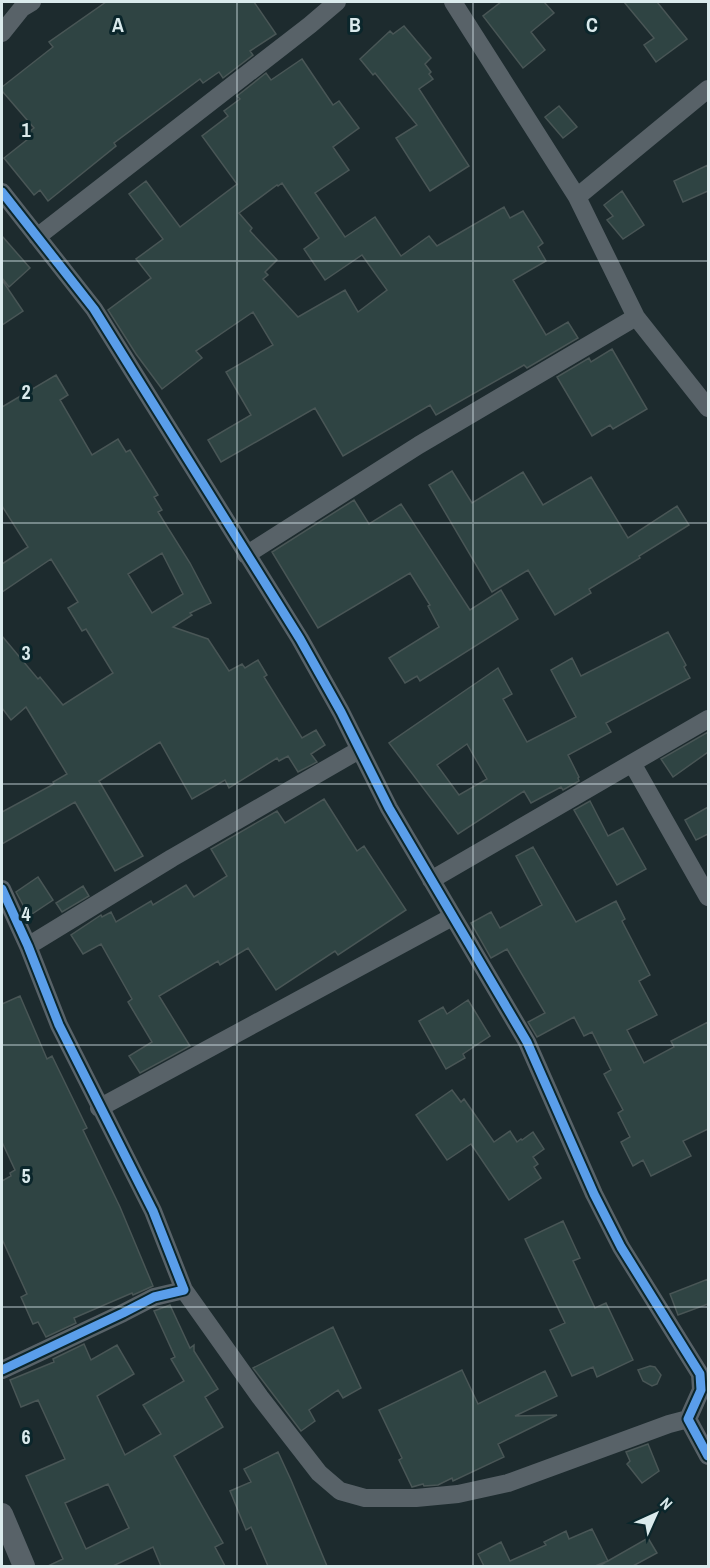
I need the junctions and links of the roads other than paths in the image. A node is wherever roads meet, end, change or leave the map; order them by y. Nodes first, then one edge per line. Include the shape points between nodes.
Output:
1 (32, 2) edge
2 (337, 2) edge
3 (453, 2) edge
4 (2, 33) edge
5 (708, 89) edge
6 (2, 192) edge
7 (577, 197) junction
8 (37, 237) junction
9 (636, 317) junction
10 (708, 408) edge
11 (246, 555) junction
12 (708, 719) edge
13 (359, 750) junction
14 (632, 763) junction
15 (431, 880) junction
16 (2, 889) edge
17 (708, 897) edge
18 (452, 917) junction
19 (28, 946) junction
20 (99, 1108) junction
21 (184, 1290) junction
22 (2, 1370) edge
23 (688, 1419) junction
24 (708, 1456) edge
25 (2, 1514) edge
26 (24, 1566) edge

1 - 4 street via 22,8
2 - 8 street
3 - 7 street
5 - 7 street
6 - 8 street
7 - 9 street
8 - 11 street via 94,309
9 - 10 street
9 - 11 street via 419,445
11 - 13 street via 300,639
12 - 14 street
13 - 15 street
13 - 19 street
14 - 15 street
14 - 17 street
15 - 18 street
16 - 19 street
18 - 20 street
18 - 23 street via 527,1042 621,1247 700,1374 701,1389
19 - 20 street via 59,1025
20 - 21 street via 153,1211
21 - 22 street via 154,1297
21 - 23 street via 319,1473 340,1491 365,1498 458,1494 508,1482
23 - 24 street
25 - 26 street

